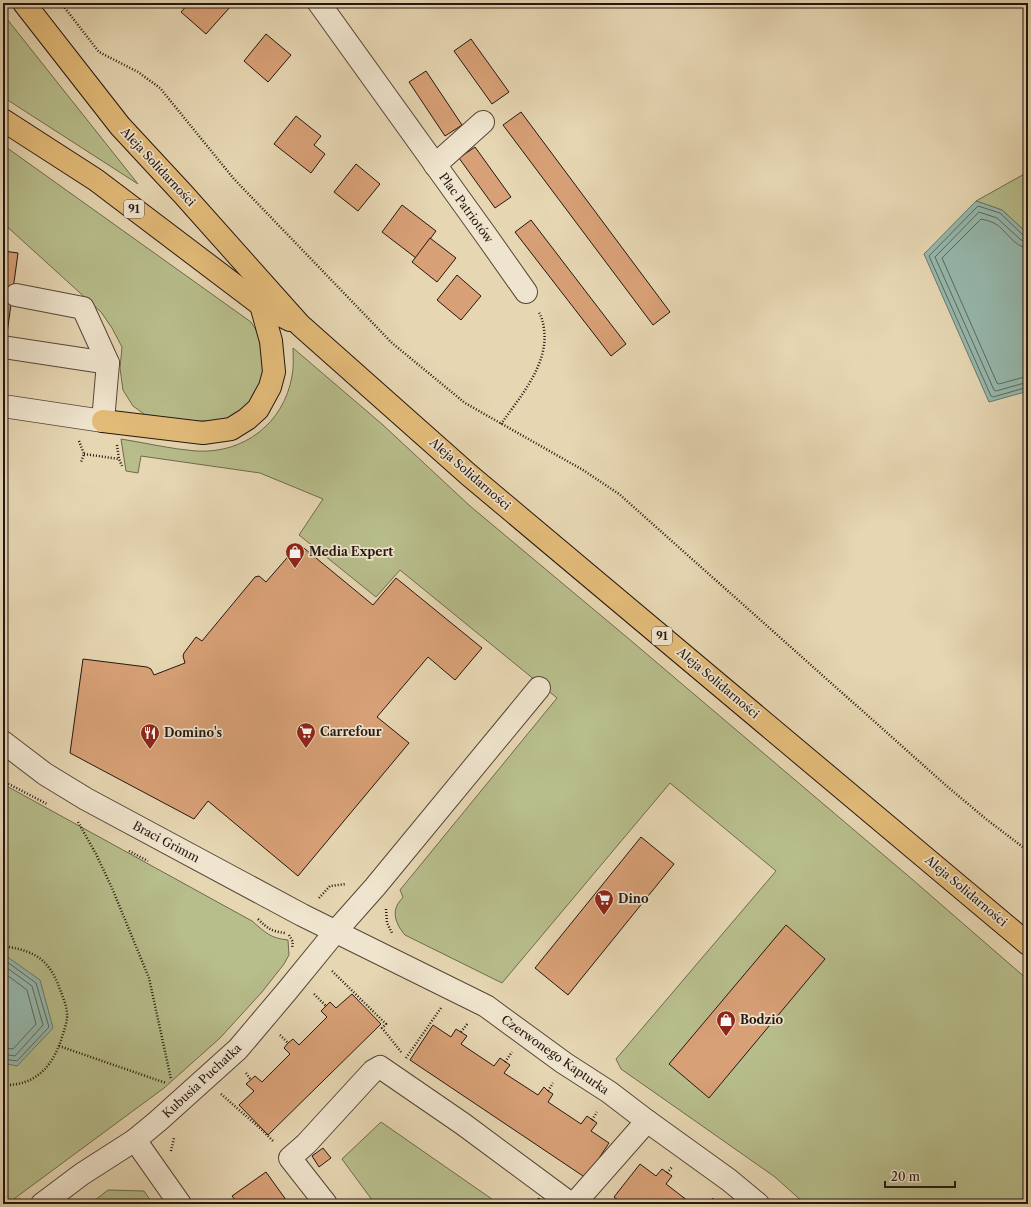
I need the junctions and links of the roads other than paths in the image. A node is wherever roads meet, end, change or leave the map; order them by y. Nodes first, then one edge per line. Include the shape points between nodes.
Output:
1 (24, 3) edge
2 (319, 3) edge
3 (3, 120) edge
4 (483, 122) dead end
5 (435, 165) junction
6 (526, 292) road end
7 (16, 295) dead end
8 (261, 305) junction
9 (300, 325) junction
10 (3, 347) edge
11 (108, 363) junction
12 (3, 406) edge
13 (103, 421) junction
14 (539, 688) dead end
15 (3, 742) edge
16 (336, 931) junction
17 (1028, 944) edge
18 (647, 1121) junction
19 (135, 1140) junction
20 (42, 1204) edge
21 (180, 1204) edge
22 (326, 1204) edge
23 (571, 1204) edge
24 (574, 1204) edge
25 (758, 1204) edge

1 - 9 main road, Aleja Solidarności / 91 via 120,126
2 - 5 street, Plac Patriotów
3 - 8 main road, Aleja Solidarności / 91 via 96,180
4 - 5 street
5 - 6 street, Plac Patriotów
7 - 11 street via 83,308
8 - 9 main road, Aleja Solidarności / 91
8 - 13 main road via 271,340 274,372 270,387 258,409 247,419 231,429 203,433
9 - 17 main road, Aleja Solidarności / 91 via 469,475
10 - 11 street
11 - 13 street
12 - 13 street
14 - 16 street, Kubusia Puchatka
15 - 16 street, Braci Grimm via 45,774 86,799
16 - 18 street, Czerwonego Kapturka via 486,1006
16 - 19 street, Kubusia Puchatka via 238,1049
18 - 24 street
18 - 25 street, Czerwonego Kapturka
19 - 20 street, Kubusia Puchatka via 82,1174
19 - 21 street
22 - 23 street via 290,1158 373,1071 380,1067 463,1124

